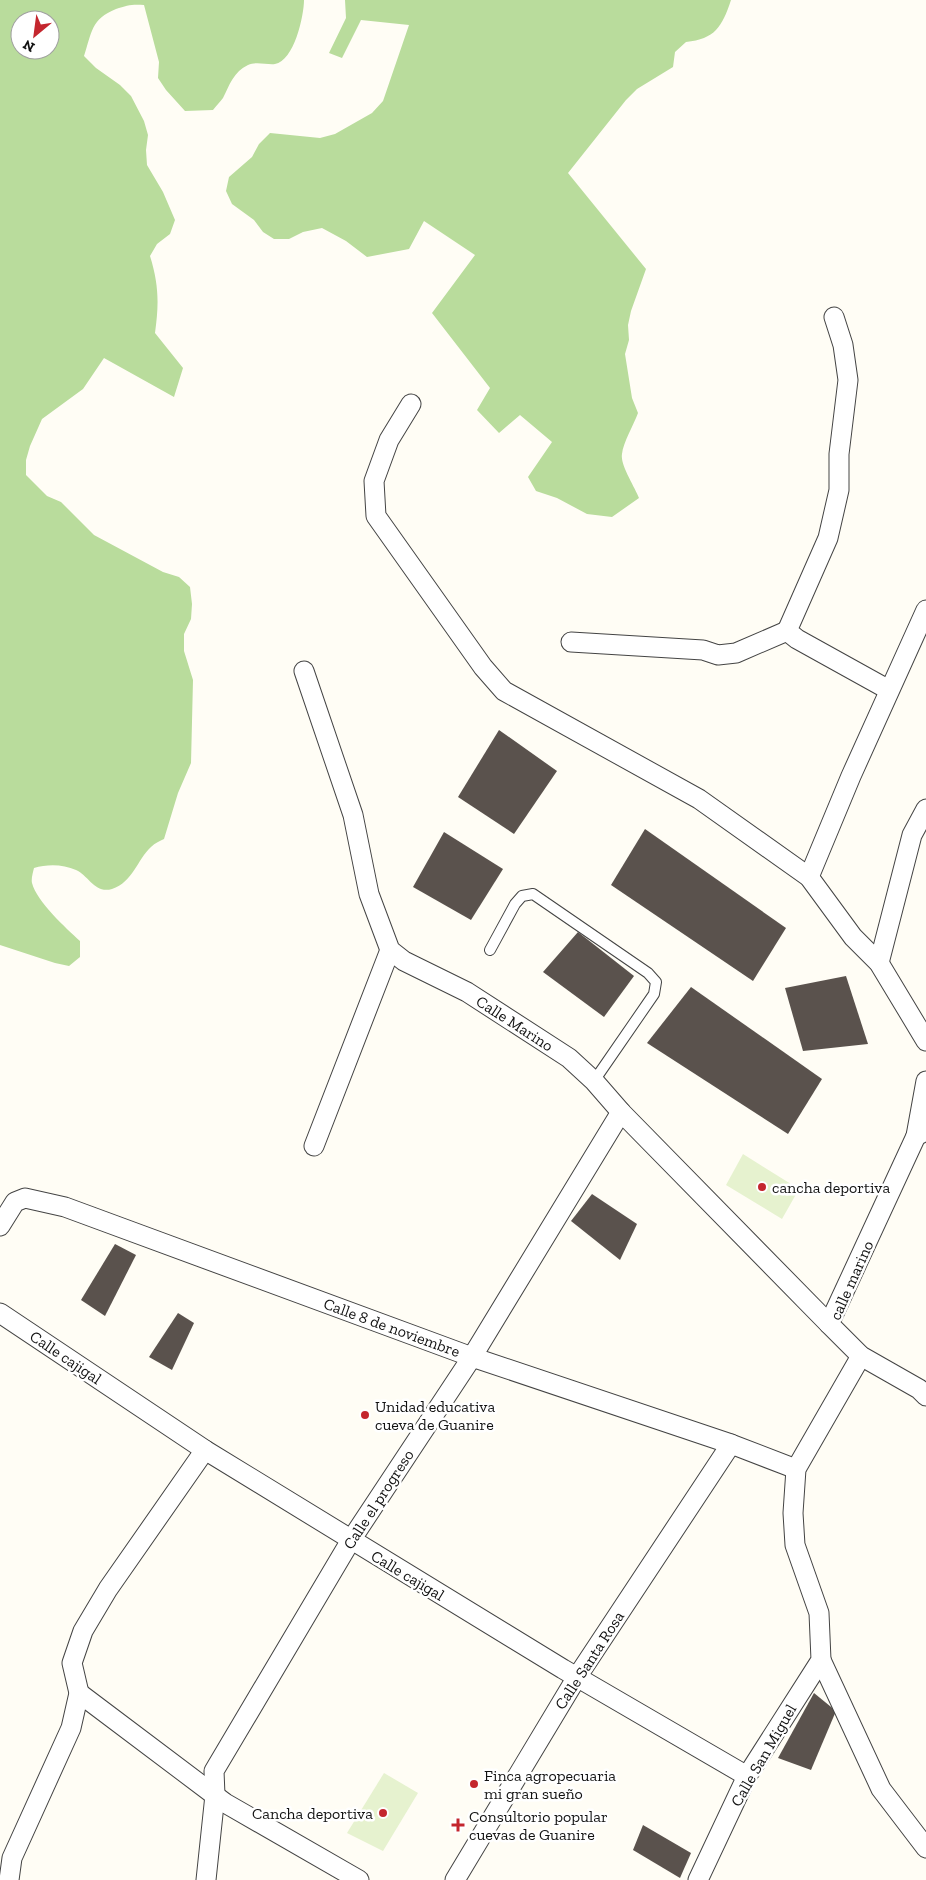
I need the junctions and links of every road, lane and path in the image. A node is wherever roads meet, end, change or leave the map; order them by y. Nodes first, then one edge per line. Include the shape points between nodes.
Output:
1 (834, 317) dead end
2 (412, 404) dead end
3 (926, 610) edge
4 (787, 630) junction
5 (572, 642) dead end
6 (304, 671) dead end
7 (889, 690) junction
8 (926, 809) edge
9 (809, 877) junction
10 (390, 950) junction
11 (490, 950) dead end
12 (879, 963) junction
13 (926, 1041) edge
14 (594, 1080) junction
15 (926, 1081) edge
16 (621, 1112) junction
17 (921, 1134) edge
18 (314, 1146) dead end
19 (0, 1226) edge
20 (0, 1313) edge
21 (830, 1324) junction
22 (861, 1356) junction
23 (472, 1357) junction
24 (926, 1396) edge
25 (731, 1444) junction
26 (205, 1450) junction
27 (796, 1469) junction
28 (351, 1540) junction
29 (821, 1660) junction
30 (577, 1677) junction
31 (79, 1693) junction
32 (747, 1776) junction
33 (215, 1795) junction
34 (926, 1848) edge
35 (9, 1880) edge
36 (206, 1880) edge
37 (359, 1880) edge
38 (455, 1880) edge
39 (698, 1880) edge

1 - 4 street via 843,345 848,380 839,454 839,490 828,538
2 - 9 street via 389,440 374,480 376,516 483,668 504,691 699,799
3 - 7 street
4 - 5 street via 736,653 718,655 703,650
4 - 7 street via 797,639
6 - 10 street via 353,815 370,894
7 - 9 street
8 - 12 street via 912,835
9 - 12 street via 853,937
10 - 14 street, Calle Marino via 404,961 467,992 569,1058
10 - 18 street
11 - 14 lane via 515,904 522,896 533,894 648,973 656,982 654,994
12 - 13 street
14 - 16 street, Calle Marino
15 - 17 street, calle marino
16 - 21 street, Calle Marino
16 - 23 street, Calle el progreso
17 - 21 street, calle marino
19 - 23 street, Calle 8 de noviembre via 16,1202 25,1198 65,1207
20 - 26 street, Calle cajigal
21 - 22 street, calle marino
22 - 24 street, calle marino
22 - 27 street
23 - 25 street, Calle 8 de noviembre
23 - 28 street, Calle el progreso
25 - 27 street, Calle 8 de noviembre
25 - 30 street, Calle Santa Rosa
26 - 28 street, Calle cajigal
26 - 31 street via 108,1589 83,1631 72,1663
27 - 29 street via 795,1545 820,1613
28 - 30 street, Calle cajigal
28 - 33 street, Calle el progreso via 214,1771
29 - 32 street, Calle San Miguel
29 - 34 street via 880,1789
30 - 32 street, Calle cajigal
30 - 38 street, Calle Santa Rosa
31 - 33 street
31 - 35 street via 71,1728 12,1858
32 - 39 street, Calle San Miguel
33 - 36 street, Calle el progreso
33 - 37 street

